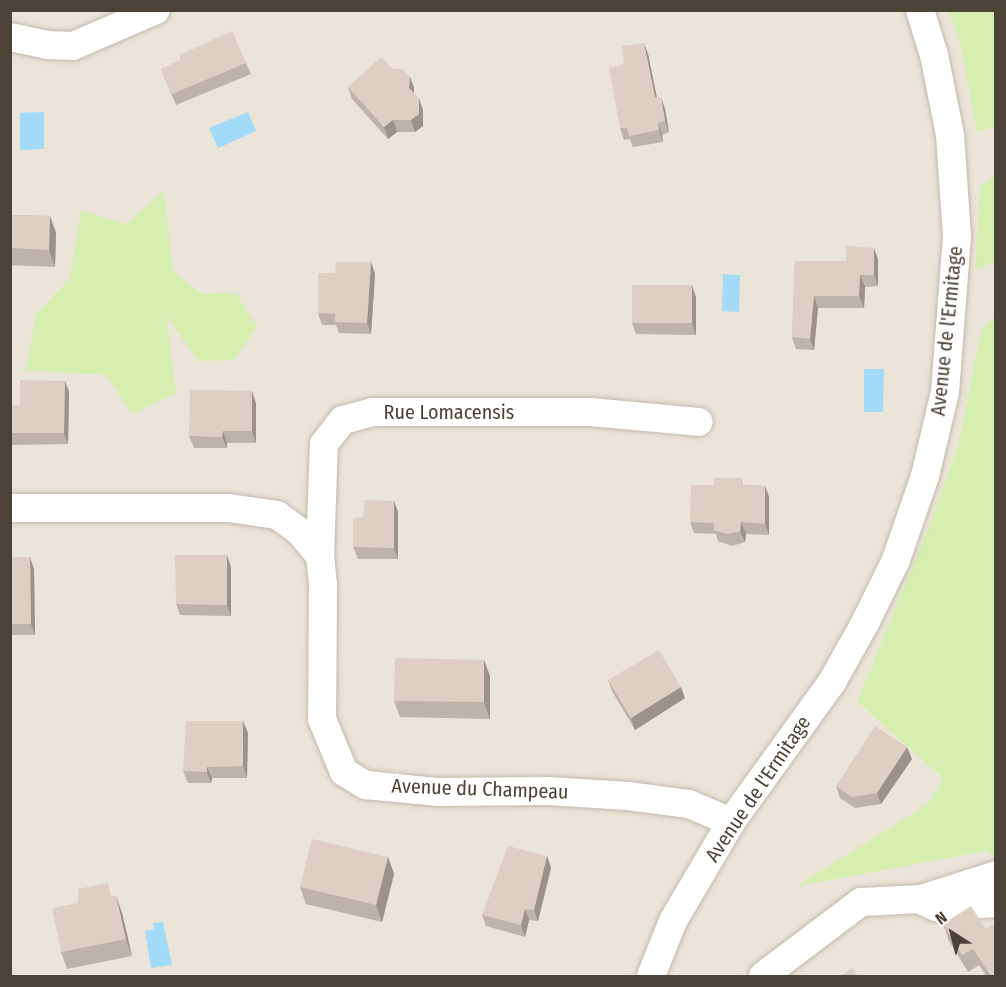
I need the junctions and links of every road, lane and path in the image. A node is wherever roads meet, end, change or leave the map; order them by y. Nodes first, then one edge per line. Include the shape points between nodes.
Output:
1 (156, 10) edge
2 (920, 10) edge
3 (10, 37) edge
4 (699, 422) dead end
5 (10, 508) edge
6 (320, 556) junction
7 (731, 822) junction
8 (996, 875) edge
9 (921, 899) junction
10 (996, 903) edge
11 (651, 976) edge
12 (763, 976) edge

1 - 3 street via 73,46
2 - 7 street, Avenue de l'Ermitage via 934,55 950,135 957,237 942,403 925,476 896,560 865,623 832,682
4 - 6 street, Rue Lomacensis via 590,412 373,412 343,420 324,444
5 - 6 street via 229,508 277,516 298,531
6 - 7 street, Avenue du Champeau via 322,719 344,772 366,784 437,792 628,796 689,804
7 - 11 street, Avenue de l'Ermitage via 673,921
8 - 9 street
9 - 10 street via 936,907
9 - 12 street via 861,902

